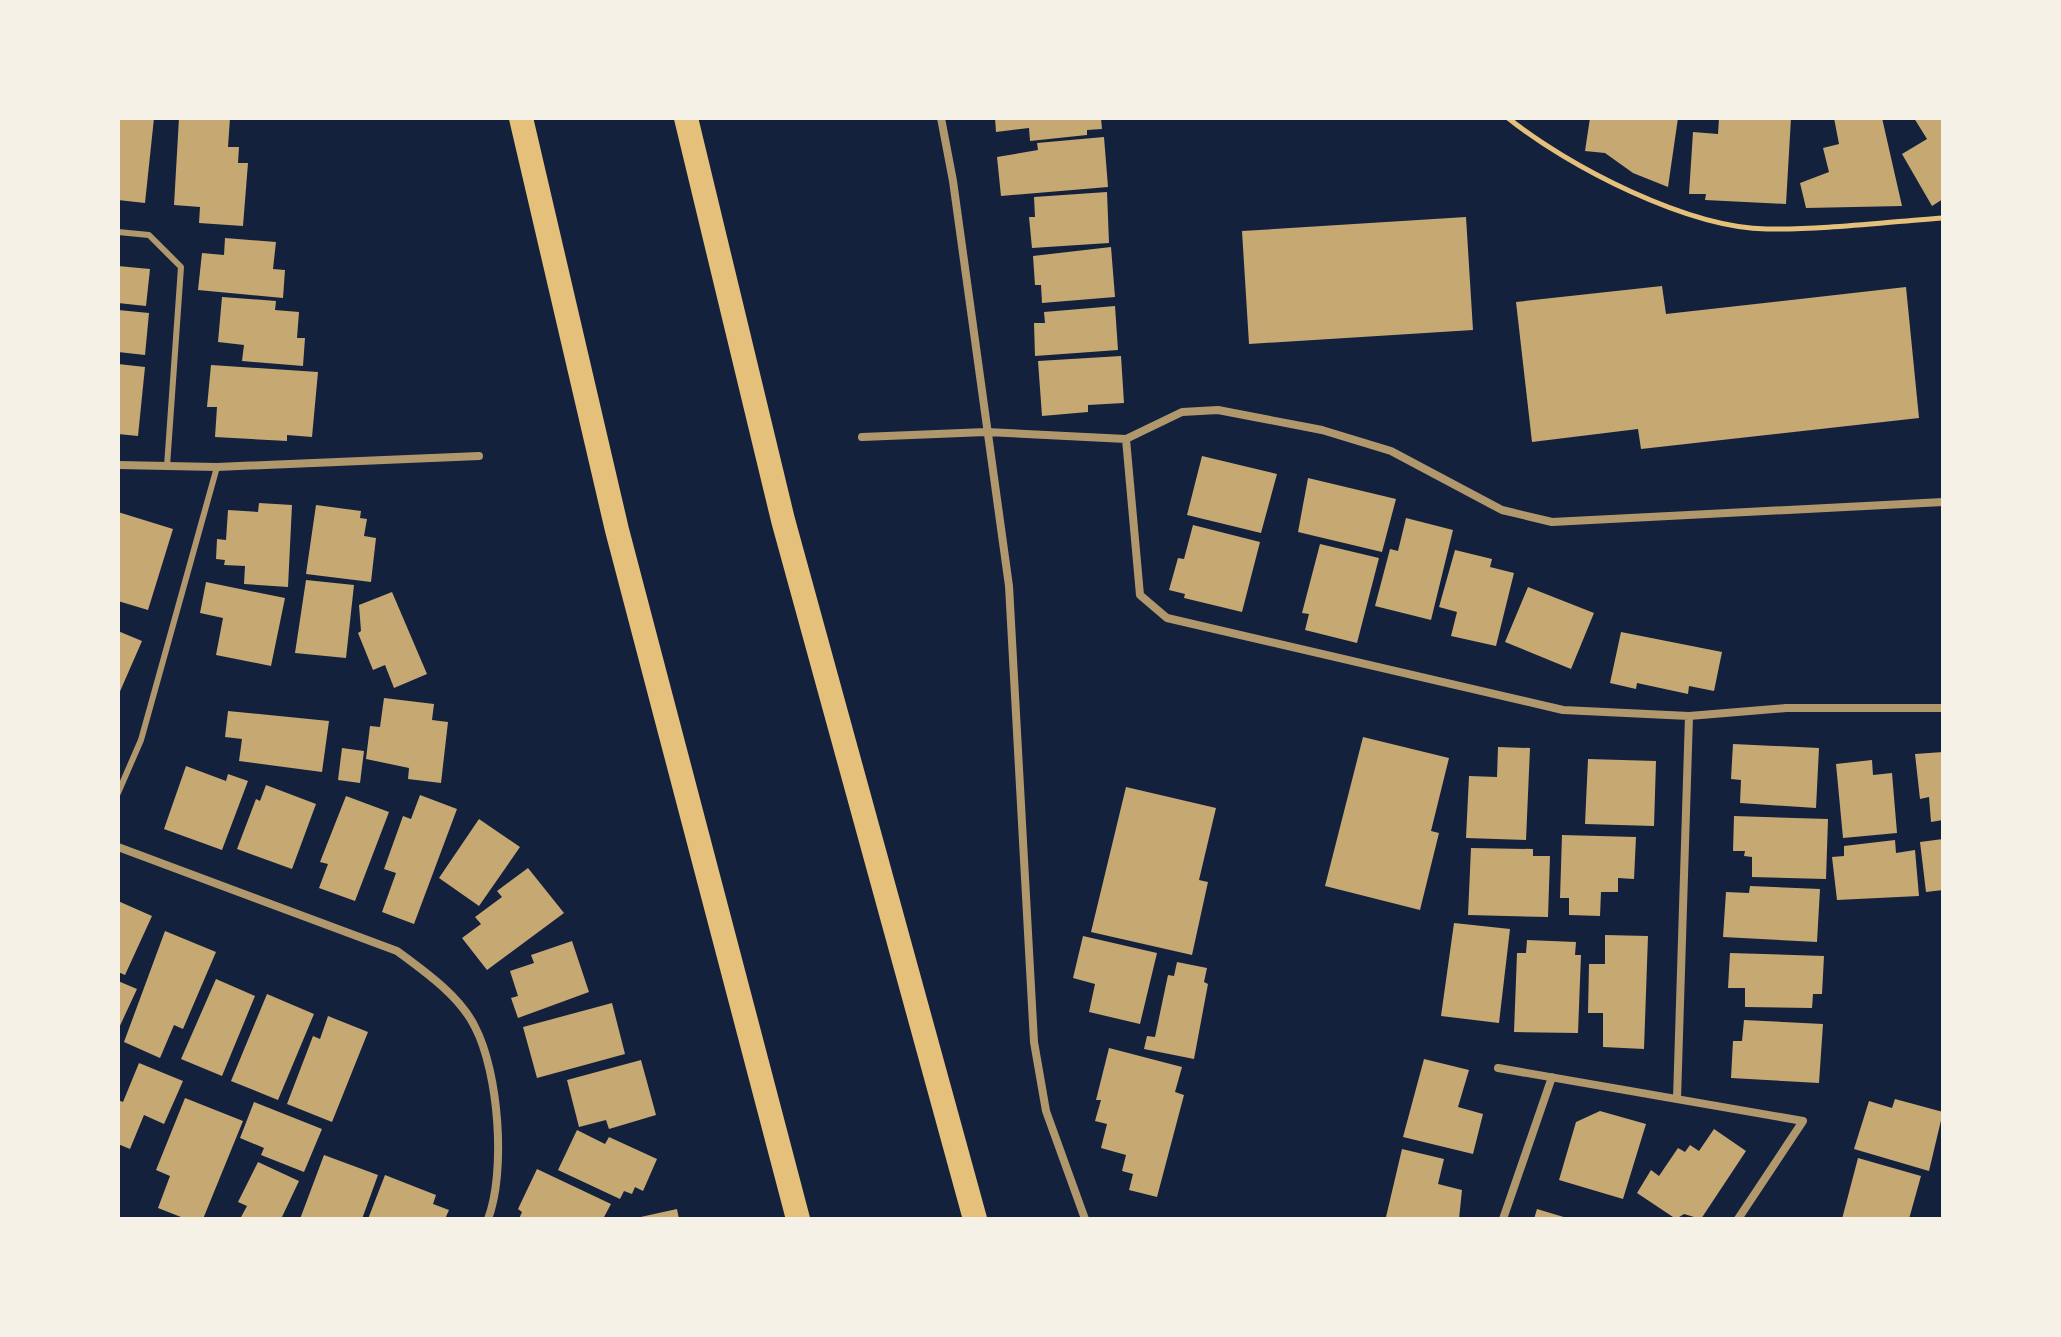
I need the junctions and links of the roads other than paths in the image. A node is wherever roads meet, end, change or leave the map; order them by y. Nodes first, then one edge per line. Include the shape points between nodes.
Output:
1 (521, 118) edge
2 (686, 118) edge
3 (941, 118) edge
4 (118, 232) edge
5 (986, 432) junction
6 (862, 437) dead end
7 (1126, 439) junction
8 (479, 456) dead end
9 (118, 465) edge
10 (167, 466) junction
11 (217, 467) junction
12 (1943, 502) edge
13 (1943, 708) edge
14 (1689, 716) junction
15 (118, 793) edge
16 (118, 847) edge
17 (1498, 1068) dead end
18 (1552, 1077) junction
19 (1677, 1099) junction
20 (488, 1219) edge
21 (798, 1219) edge
22 (975, 1219) edge
23 (1085, 1219) edge
24 (1503, 1219) edge
25 (1738, 1219) edge

1 - 21 highway via 617,530
2 - 22 highway via 783,520
3 - 5 street
4 - 10 lane via 149,235 181,267
5 - 6 street
5 - 7 street
5 - 23 street via 1009,586 1034,1042 1046,1111
7 - 12 street via 1182,412 1233,412 1391,451 1502,510 1552,522
7 - 14 street via 1140,595 1167,618 1563,710
8 - 11 street
9 - 10 street
10 - 11 street
11 - 15 lane via 141,740
13 - 14 street via 1786,708
14 - 19 street
16 - 20 street via 397,951 435,980 475,1026 498,1105 495,1200
17 - 18 street
18 - 19 street
18 - 24 street
19 - 25 street via 1803,1121

